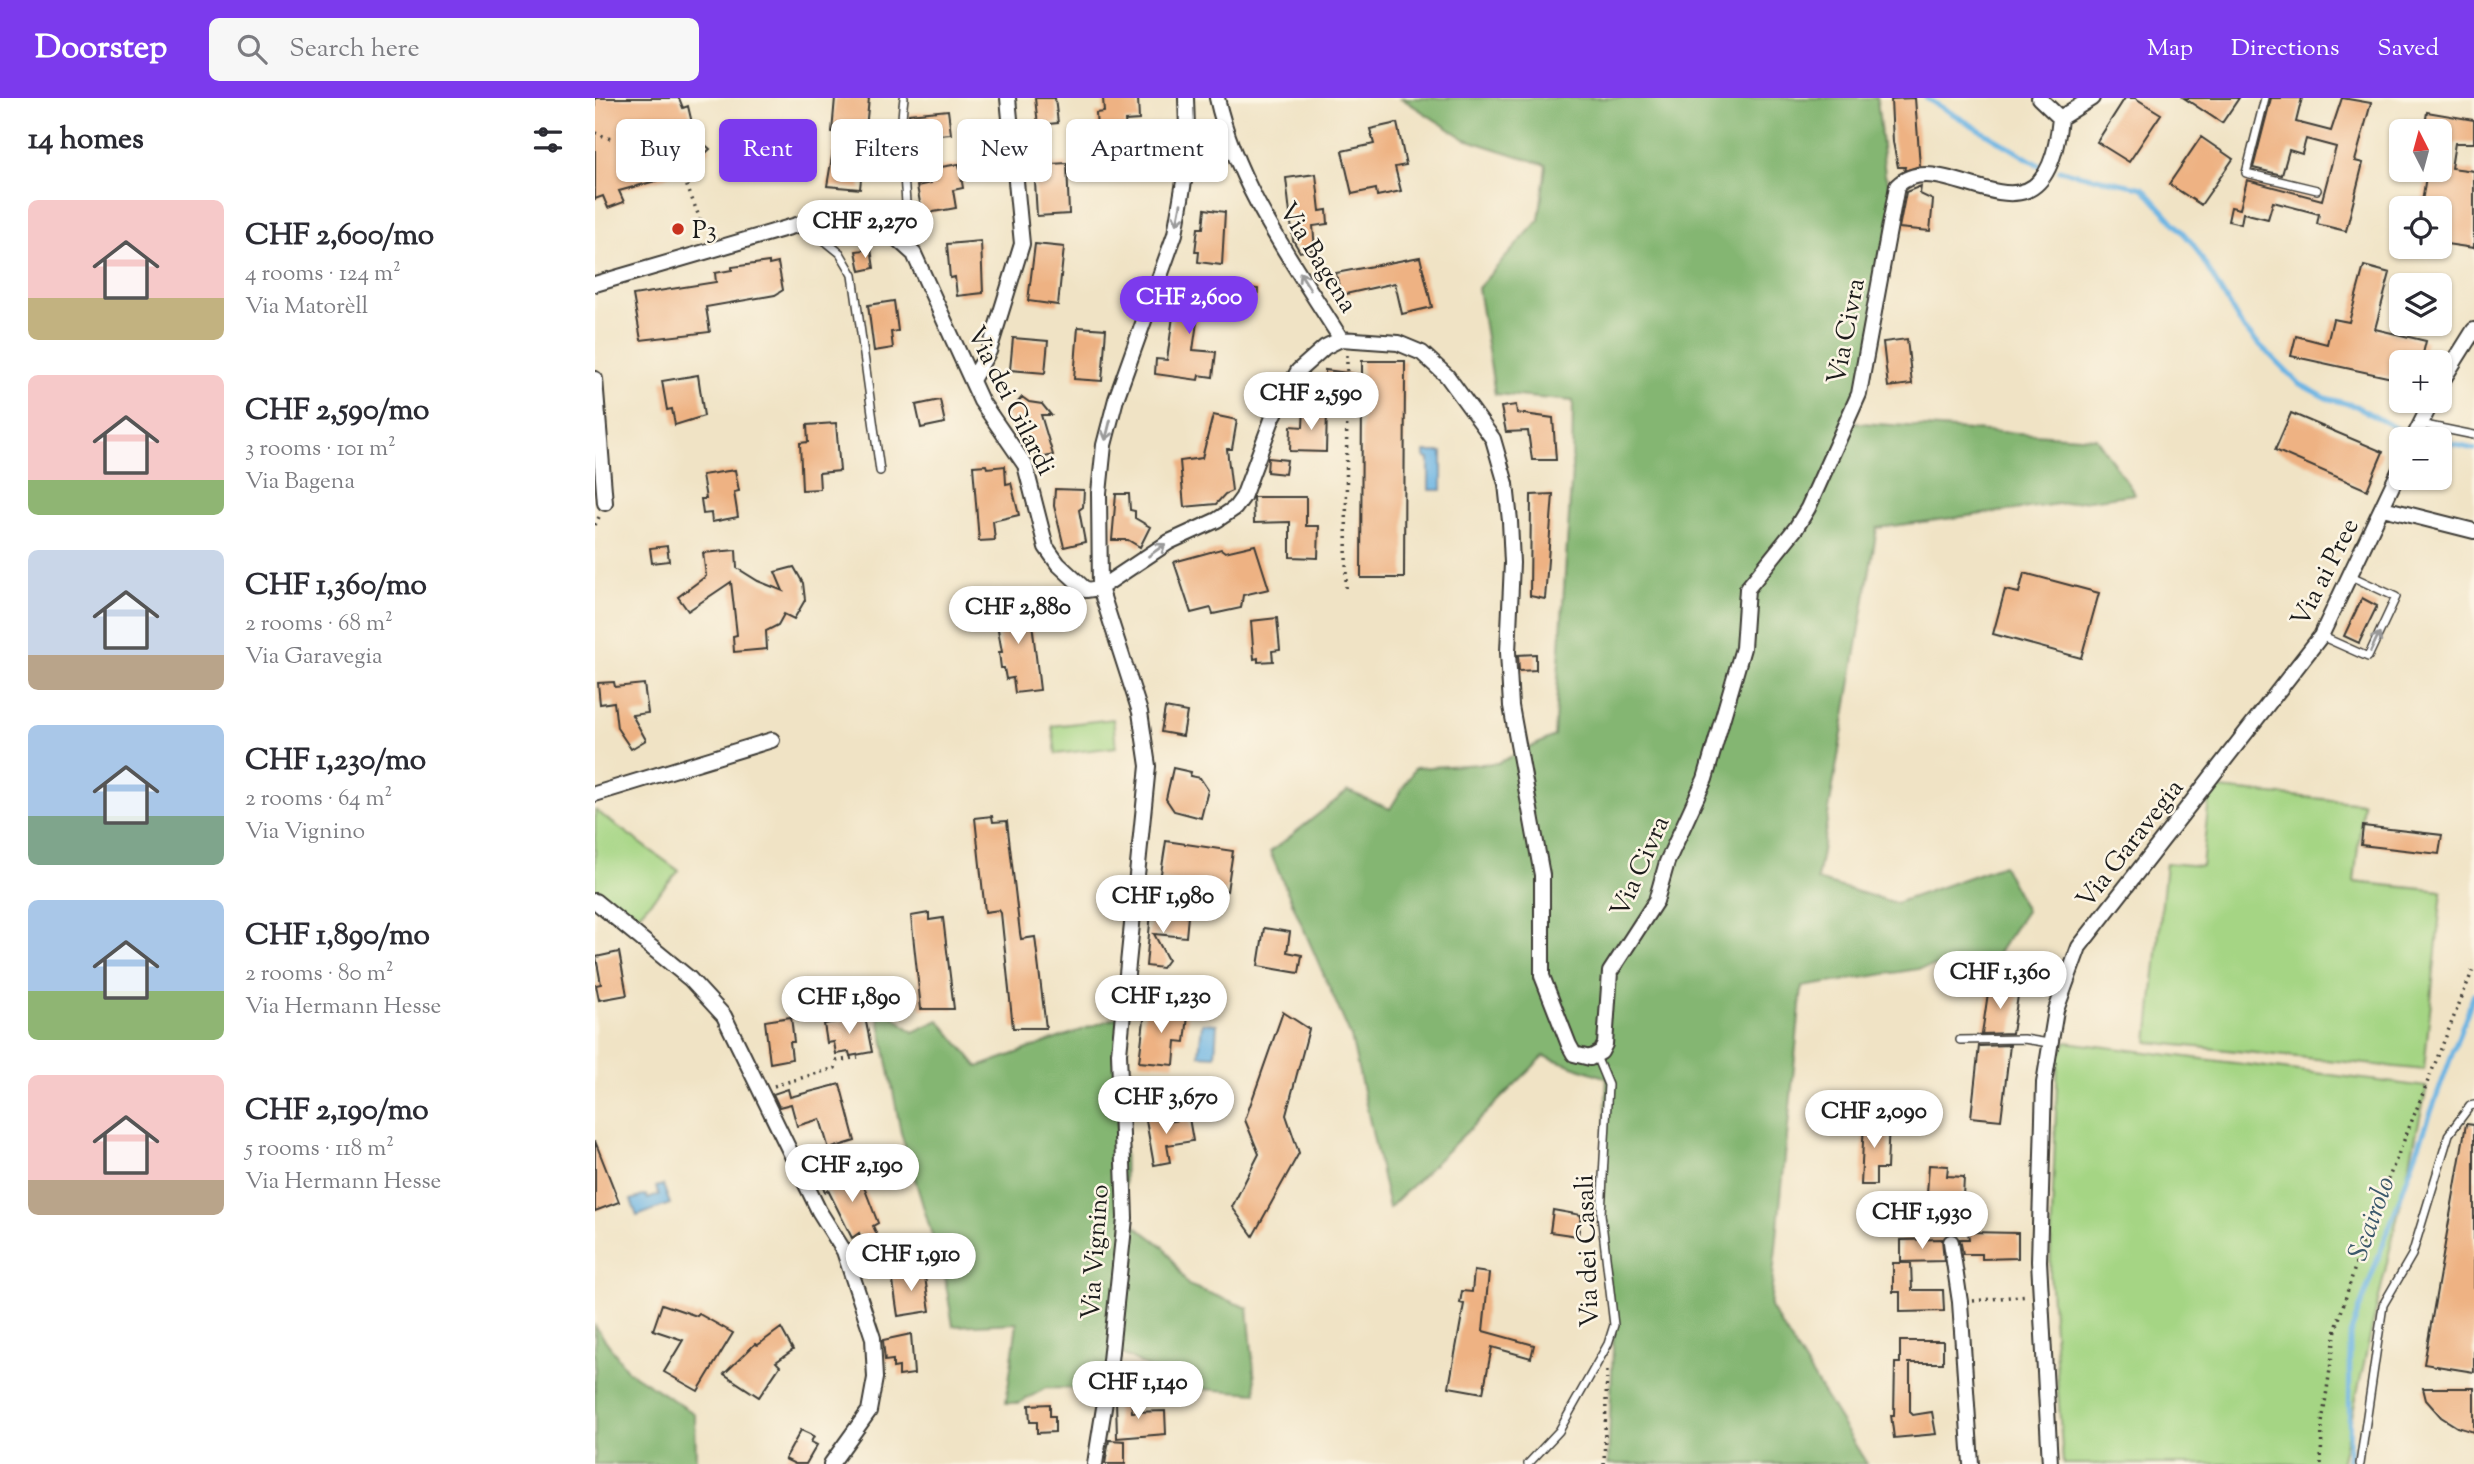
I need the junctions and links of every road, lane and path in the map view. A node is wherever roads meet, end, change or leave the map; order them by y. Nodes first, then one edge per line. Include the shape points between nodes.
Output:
1 (904, 98) edge
2 (1008, 98) edge
3 (1186, 98) edge
4 (1217, 98) edge
5 (2039, 98) edge
6 (2092, 98) edge
7 (2265, 98) edge
8 (2060, 118) junction
9 (595, 133) edge
10 (611, 139) dead end
11 (686, 182) edge
12 (2317, 190) dead end
13 (803, 222) junction
14 (702, 223) dead end
15 (907, 245) junction
16 (595, 284) edge
17 (2474, 330) edge
18 (1344, 339) junction
19 (2452, 365) edge
20 (595, 379) edge
21 (972, 380) junction
22 (2425, 413) edge
23 (2419, 424) junction
24 (2418, 427) edge
25 (2474, 435) edge
26 (880, 471) dead end
27 (2391, 490) edge
28 (605, 503) dead end
29 (2383, 508) junction
30 (2474, 531) edge
31 (2351, 576) junction
32 (1100, 588) junction
33 (1346, 588) dead end
34 (2321, 636) junction
35 (2306, 656) joint
36 (772, 740) dead end
37 (595, 794) edge
38 (595, 901) edge
39 (2474, 967) edge
40 (1959, 1040) dead end
41 (2049, 1043) junction
42 (1596, 1056) junction
43 (858, 1057) dead end
44 (759, 1090) junction
45 (2474, 1105) edge
46 (1951, 1242) dead end
47 (2039, 1294) junction
48 (1960, 1302) junction
49 (1608, 1344) junction
50 (1093, 1461) edge
51 (831, 1464) edge
52 (1528, 1464) edge
53 (1604, 1464) edge
54 (1971, 1464) edge
55 (2050, 1464) edge
56 (2321, 1464) edge
57 (2360, 1464) edge

1 - 15 lane via 901,151
2 - 21 street via 1021,244 989,351
3 -> 32 street, Via Vignino via 1188,158 1175,234 1104,445 1098,516
18 -> 4 street, Via Bagena via 1253,197
5 - 8 street
6 - 8 street
7 - 12 lane via 2246,173
8 - 42 street, Via Civra via 2057,144 2042,180 2027,190 2007,194 1926,177 1897,186 1859,394 1808,508 1747,589 1743,648 1705,779 1667,862 1656,901 1610,972 1608,1028 1605,1044
9 - 10 path
11 - 14 path
13 - 15 street, Via dei Gilardi via 854,218 883,226
13 - 16 street, Via dei Gilardi
13 - 26 lane via 840,253 853,275
15 - 21 street, Via dei Gilardi
17 - 19 street
32 -> 18 street, Via Bagena via 1169,541 1235,508 1273,416 1298,371
18 - 33 path
18 - 42 street via 1398,344 1422,353 1447,376 1500,456 1512,563 1511,706 1542,875 1542,976 1574,1054
20 - 28 street
21 - 32 street, Via dei Gilardi via 986,410 1025,465 1046,547 1080,587
22 - 23 street
23 - 24 street
23 - 25 lane
27 - 29 street, Via ai Pree
29 - 30 street, Via ai Pree
29 - 31 street, Via ai Pree
31 - 34 street, Via ai Pree
34 -> 31 lane via 2368,657 2396,597
32 - 50 street, Via Vignino via 1140,712 1148,766 1119,1054 1125,1218 1107,1389
34 - 35 street, Via ai Pree
35 - 41 street, Via Garavegia via 2079,947
36 - 37 street
38 - 44 street via 712,1001 734,1035
39 - 56 path via 2362,1244 2336,1329 2322,1423
40 - 41 lane
41 - 47 street, Via Garavegia
42 - 49 lane, Via dei Casali via 1608,1085 1601,1214 1614,1312
43 - 44 path
44 - 51 street via 844,1251 873,1338 876,1366 869,1411
45 - 57 lane via 2449,1134 2412,1255 2383,1305
46 - 48 street
47 - 48 path
47 - 55 street, Via Garavegia
48 - 54 street
49 - 52 lane, Via dei Casali via 1559,1431
49 - 53 path

